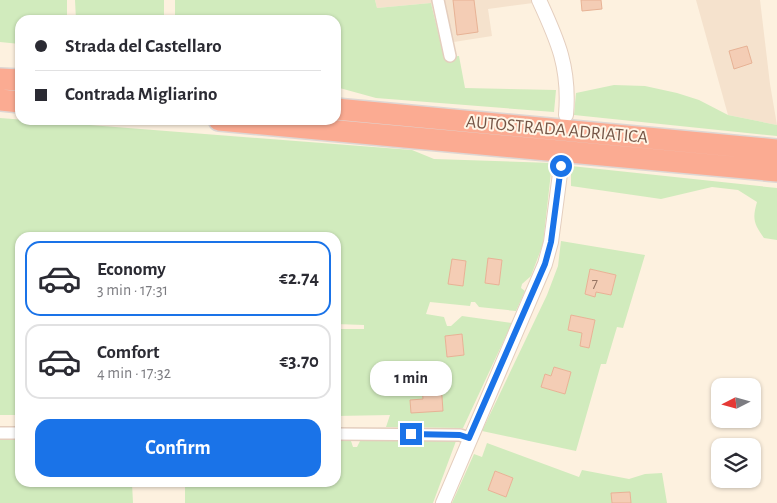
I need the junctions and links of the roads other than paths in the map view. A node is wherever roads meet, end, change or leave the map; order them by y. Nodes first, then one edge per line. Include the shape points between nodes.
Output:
1 (438, 0) edge
2 (539, 0) edge
3 (450, 56) dead end
4 (0, 78) edge
5 (15, 80) edge
6 (0, 100) edge
7 (15, 102) edge
8 (341, 109) edge
9 (566, 115) dead end
10 (275, 125) edge
11 (777, 150) edge
12 (561, 166) dead end
13 (777, 171) edge
14 (0, 433) edge
15 (15, 433) edge
16 (341, 434) edge
17 (469, 438) junction
18 (443, 503) edge

1 - 3 street
2 - 9 street via 563,54 567,84
4 - 5 highway
6 - 7 highway
8 - 11 highway, AUTOSTRADA ADRIATICA
10 - 13 highway, AUTOSTRADA ADRIATICA
12 - 17 street via 545,264
14 - 15 street
16 - 17 street via 460,435
17 - 18 street

